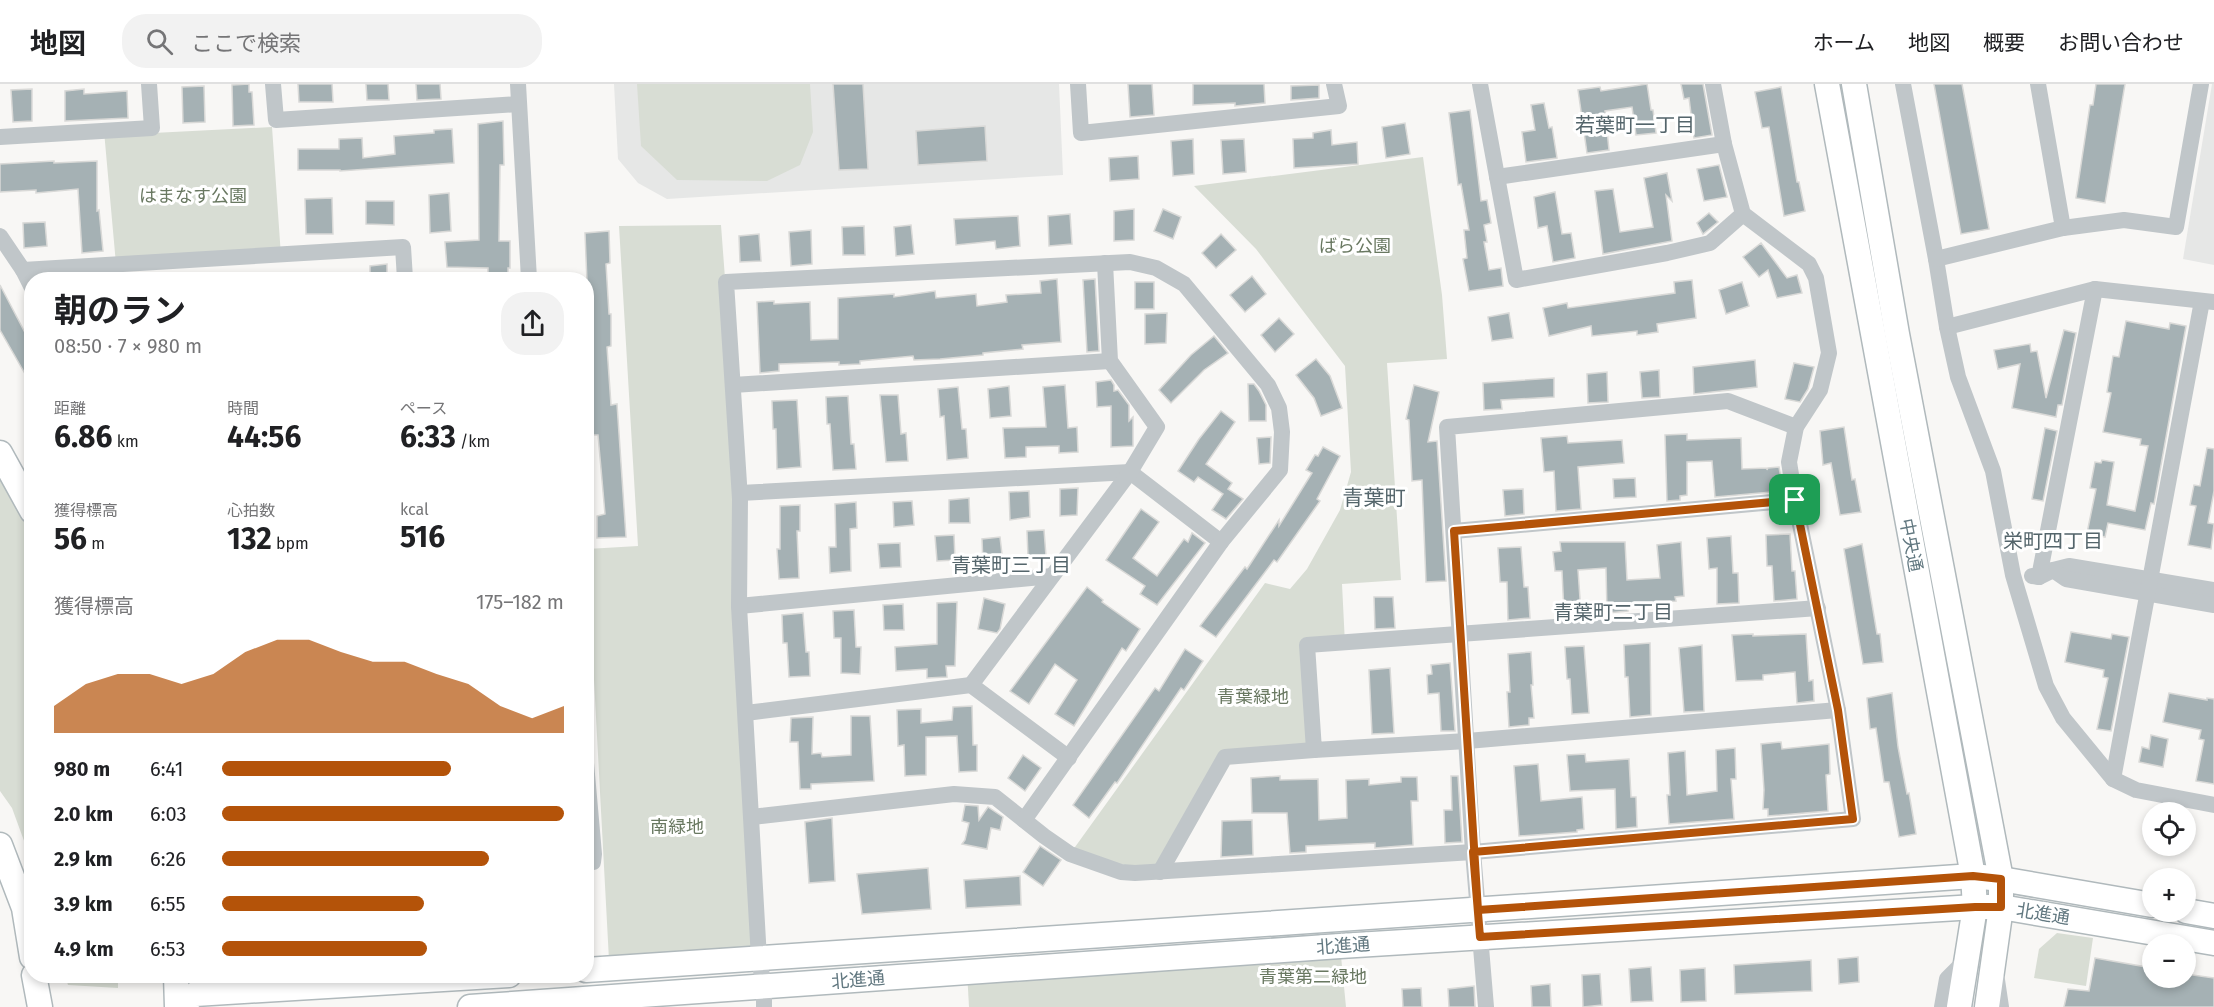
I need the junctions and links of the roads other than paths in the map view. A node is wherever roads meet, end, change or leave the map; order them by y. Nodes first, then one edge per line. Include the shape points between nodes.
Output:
1 (149, 84) edge
2 (273, 84) edge
3 (518, 84) edge
4 (1078, 84) edge
5 (1334, 84) edge
6 (1480, 84) edge
7 (1713, 84) edge
8 (1827, 84) edge
9 (1854, 84) edge
10 (1903, 84) edge
11 (2038, 84) edge
12 (2201, 84) edge
13 (519, 104) junction
14 (0, 137) edge
15 (1725, 144) junction
16 (1497, 177) junction
17 (1743, 214) junction
18 (2062, 228) junction
19 (0, 236) edge
20 (1936, 259) junction
21 (1105, 263) junction
22 (23, 270) joint
23 (405, 272) edge
24 (529, 272) edge
25 (2095, 289) junction
26 (2208, 301) edge
27 (1947, 327) junction
28 (1110, 361) junction
29 (733, 385) junction
30 (1796, 427) junction
31 (0, 453) edge
32 (1130, 472) junction
33 (24, 492) edge
34 (740, 493) junction
35 (1795, 500) junction
36 (1454, 531) junction
37 (1221, 542) junction
38 (2046, 573) junction
39 (2013, 575) junction
40 (1052, 576) junction
41 (2150, 586) junction
42 (2214, 590) edge
43 (2214, 605) edge
44 (739, 606) junction
45 (1818, 608) junction
46 (1460, 635) junction
47 (971, 686) junction
48 (1838, 710) junction
49 (746, 713) junction
50 (1467, 741) junction
51 (1314, 750) junction
52 (1069, 758) junction
53 (2113, 779) junction
54 (2214, 805) edge
55 (752, 817) junction
56 (1024, 820) junction
57 (0, 845) edge
58 (1473, 852) junction
59 (1160, 872) junction
60 (1973, 876) junction
61 (2001, 879) junction
62 (2142, 903) edge
63 (1975, 907) junction
64 (2001, 907) junction
65 (24, 908) edge
66 (1478, 910) junction
67 (2196, 913) edge
68 (2214, 916) edge
69 (1480, 937) junction
70 (2214, 943) edge
71 (759, 959) junction
72 (1966, 960) junction
73 (1994, 964) junction
74 (594, 969) edge
75 (36, 983) edge
76 (177, 983) edge
77 (377, 983) edge
78 (764, 997) edge
79 (40, 1007) edge
80 (179, 1007) edge
81 (470, 1007) edge
82 (1486, 1007) edge
83 (1942, 1007) edge
84 (1959, 1007) edge
85 (1987, 1007) edge
86 (2001, 1007) edge

1 - 14 street via 152,128
2 - 13 street via 276,120
3 - 13 street
4 - 5 street via 1081,133 1339,106
6 - 16 street
7 - 15 street
8 - 60 street, 中央通
9 - 61 street, 中央通 via 1897,334
10 - 20 street
11 - 18 street
12 - 18 street via 2176,227 2124,220
13 - 24 street
15 - 16 street
15 - 17 street
16 - 17 street via 1516,280 1710,243
17 - 30 street via 1809,264 1816,278 1829,353 1820,390
18 - 20 street
19 - 22 street
20 - 27 street
21 - 28 street
21 - 29 street via 726,282
21 - 37 street via 1130,262 1156,268 1184,284 1268,385 1279,408 1280,470
22 - 23 street via 403,247
25 - 26 street
25 - 27 street
25 - 38 street
26 - 41 street
27 - 39 street via 1958,377 1993,471
28 - 29 street
28 - 32 street via 1157,427
29 - 34 street
30 - 35 street via 1789,462
30 - 36 street via 1728,401 1447,427
31 - 33 street
32 - 34 street
32 - 37 street
32 - 40 street
34 - 44 street
35 - 36 street
35 - 45 street
36 - 46 street
37 - 52 street
38 - 39 street
38 - 41 street via 2066,579
39 - 53 street via 2046,686 2063,718
40 - 44 street
40 - 47 street
41 - 42 street
41 - 43 street
41 - 53 street
44 - 49 street
45 - 46 street
45 - 48 street
46 - 50 street
46 - 51 street via 1307,645
47 - 49 street
47 - 52 street
48 - 50 street
48 - 58 street via 1853,819
49 - 55 street
50 - 51 street
50 - 58 street
51 - 59 street via 1225,757
52 - 56 street
53 - 54 street via 2136,790
55 - 56 street via 954,794 995,797
55 - 71 street
56 - 59 street via 1070,854 1120,872
57 - 65 street
58 - 59 street
58 - 66 street
60 - 61 street, 北進通
60 - 63 street, 中央通
60 - 66 street, 北進通
61 - 62 street, 北進通
61 - 64 street, 中央通
63 - 64 street, 北進通
63 - 69 street, 北進通
63 - 72 street, 中央通
64 - 70 street, 北進通
64 - 73 street, 中央通
66 - 69 street
66 - 71 street, 北進通
67 - 68 street
69 - 78 street, 北進通 via 978,970
69 - 82 street
71 - 74 street, 北進通
71 - 78 street
72 - 83 street via 1947,979
72 - 84 street, 中央通
73 - 85 street, 中央通
73 - 86 street
75 - 79 street
76 - 80 street
77 - 80 street via 195,994
78 - 81 street, 北進通

